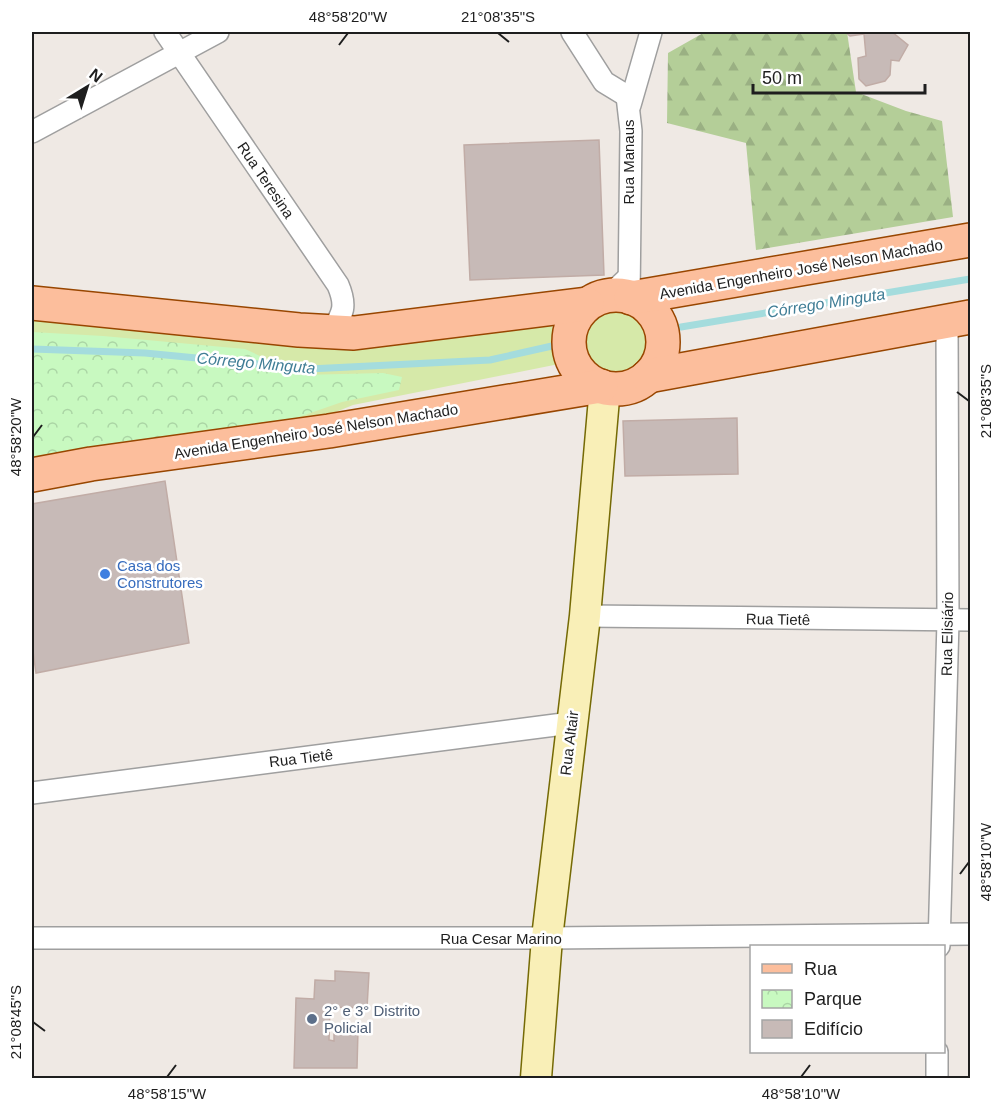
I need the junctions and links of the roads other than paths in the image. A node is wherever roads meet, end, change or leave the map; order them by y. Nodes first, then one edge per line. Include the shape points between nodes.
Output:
1 (165, 32) edge
2 (218, 32) edge
3 (572, 32) edge
4 (651, 32) edge
5 (180, 53) junction
6 (639, 74) junction
7 (604, 82) junction
8 (627, 96) junction
9 (32, 132) edge
10 (970, 240) edge
11 (617, 294) junction
12 (32, 303) edge
13 (959, 319) edge
14 (332, 332) junction
15 (616, 389) junction
16 (32, 475) edge
17 (585, 616) junction
18 (970, 620) edge
19 (948, 621) junction
20 (571, 723) junction
21 (32, 792) edge
22 (970, 934) edge
23 (32, 938) edge
24 (547, 938) junction
25 (940, 940) edge
26 (937, 1053) edge
27 (536, 1078) edge
28 (937, 1078) edge

1 - 5 street, Rua Teresina
2 - 5 street
3 - 7 street
4 - 6 street
5 - 9 street
5 - 14 street, Rua Teresina via 338,285 345,302
6 - 7 street via 617,83
6 - 8 street via 630,105
7 - 8 street
8 - 11 street, Rua Manaus via 630,131
10 - 11 main road, Avenida Engenheiro José Nelson Machado
11 - 14 main road, Avenida Engenheiro José Nelson Machado via 354,333
11 - 15 main road via 650,309 662,330 661,355 656,366
11 - 15 main road via 574,320 569,344 584,376
12 - 14 main road, Avenida Engenheiro José Nelson Machado
13 - 15 main road, Avenida Engenheiro José Nelson Machado
13 - 19 street, Rua Elisiário
15 - 16 main road, Avenida Engenheiro José Nelson Machado
15 - 17 street, Rua Altair
17 - 19 street, Rua Tietê
17 - 20 street, Rua Altair
18 - 19 street, Rua Tietê
19 - 25 street, Rua Elisiário
20 - 21 street, Rua Tietê
20 - 24 street, Rua Altair
22 - 25 street, Rua Cesar Marino
23 - 24 street, Rua Cesar Marino
24 - 25 street, Rua Cesar Marino
24 - 27 street, Rua Altair
26 - 28 street

